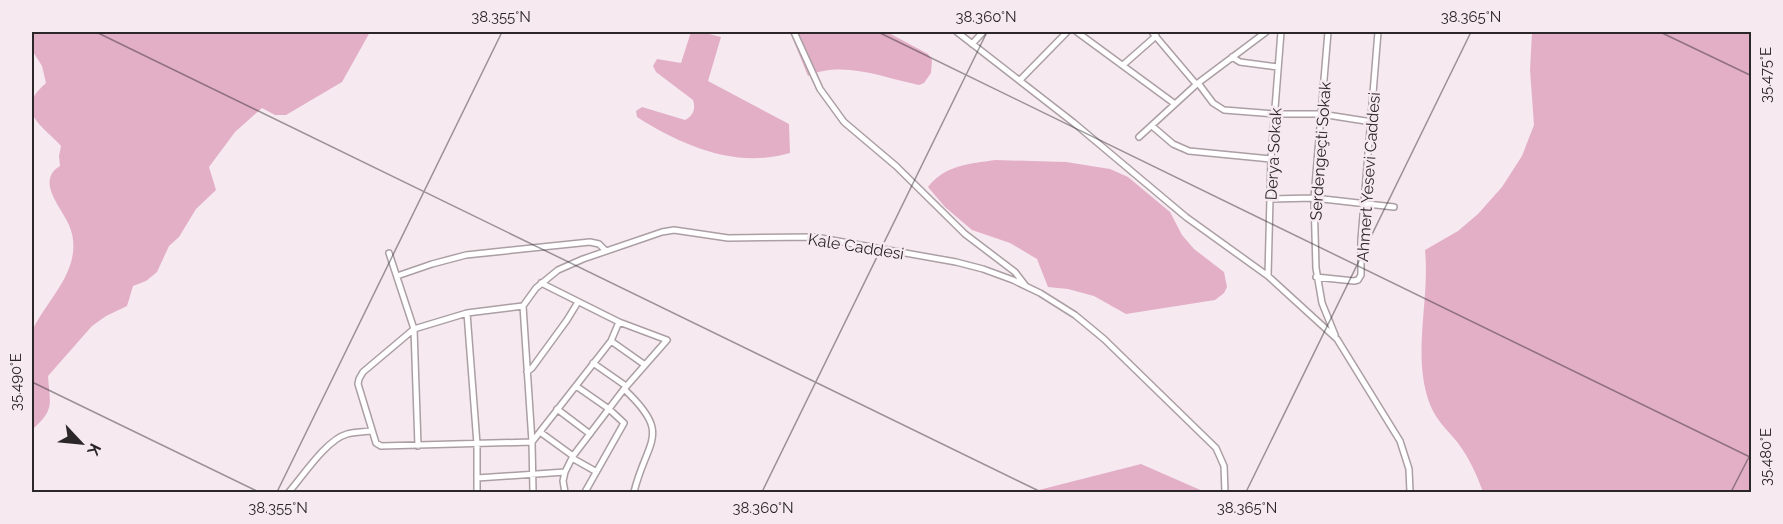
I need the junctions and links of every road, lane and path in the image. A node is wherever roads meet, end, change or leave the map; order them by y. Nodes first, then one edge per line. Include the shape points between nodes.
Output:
1 (794, 32) edge
2 (957, 32) edge
3 (983, 32) edge
4 (1067, 32) edge
5 (1077, 32) edge
6 (1266, 32) edge
7 (1281, 32) edge
8 (1328, 32) edge
9 (1378, 32) edge
10 (1154, 33) edge
11 (972, 44) junction
12 (1232, 57) junction
13 (1123, 64) junction
14 (1278, 67) junction
15 (1020, 80) junction
16 (1197, 83) junction
17 (1175, 104) junction
18 (1274, 114) junction
19 (1321, 114) junction
20 (1372, 122) junction
21 (1152, 126) junction
22 (1140, 137) dead end
23 (1271, 159) junction
24 (1314, 198) junction
25 (1270, 199) junction
26 (1364, 204) junction
27 (1395, 207) dead end
28 (606, 251) junction
29 (389, 253) dead end
30 (397, 276) junction
31 (1268, 276) junction
32 (1316, 276) junction
33 (541, 283) junction
34 (1026, 286) junction
35 (578, 302) junction
36 (523, 306) junction
37 (467, 313) junction
38 (619, 322) junction
39 (414, 328) junction
40 (1337, 339) junction
41 (611, 341) junction
42 (593, 363) junction
43 (645, 365) junction
44 (527, 372) junction
45 (576, 386) junction
46 (625, 388) junction
47 (557, 409) junction
48 (609, 409) junction
49 (371, 431) junction
50 (540, 432) junction
51 (590, 434) junction
52 (532, 442) junction
53 (477, 444) junction
54 (418, 446) junction
55 (572, 457) junction
56 (595, 471) junction
57 (565, 472) junction
58 (532, 474) junction
59 (477, 478) junction
60 (290, 492) edge
61 (477, 492) edge
62 (533, 492) edge
63 (565, 492) edge
64 (585, 492) edge
65 (634, 492) edge
66 (1225, 492) edge
67 (1410, 492) edge

1 - 34 street via 820,88 844,122 896,166 964,234 1015,272
2 - 11 street
3 - 11 street
4 - 15 street
5 - 13 street
6 - 12 street
7 - 14 street, Derya Sokak
8 - 19 street, Serdengeçti Sokak
9 - 20 street, Ahmert Yesevi Caddesi
10 - 13 street
10 - 16 street
11 - 15 street
12 - 14 street via 1240,62
12 - 16 street
13 - 17 street
14 - 18 street, Derya Sokak
15 - 31 street via 1186,217
16 - 17 street
16 - 18 street via 1221,109
17 - 21 street
18 - 19 street
18 - 23 street, Derya Sokak
19 - 20 street
19 - 24 street, Serdengeçti Sokak
20 - 26 street, Ahmert Yesevi Caddesi
21 - 22 street
21 - 23 street via 1173,144 1189,151
23 - 25 street, Derya Sokak
24 - 25 street
24 - 26 street
24 - 32 street, Serdengeçti Sokak
25 - 31 street, Derya Sokak
26 - 27 street
26 - 32 street, Ahmert Yesevi Caddesi via 1359,279
28 - 30 street via 590,242 466,255
28 - 33 street, Kale Caddesi via 558,270
28 - 34 street, Kale Caddesi via 674,230 728,238 815,237 970,265
29 - 30 street
30 - 39 street
31 - 40 street
32 - 40 street, Serdengeçti Sokak
33 - 35 street
33 - 36 street, Kale Caddesi
34 - 66 street, Kale Caddesi via 1093,329 1216,448 1224,466
35 - 38 street
35 - 44 street
36 - 37 street
36 - 44 street
37 - 39 street
37 - 53 street
38 - 41 street
38 - 43 street via 668,340
39 - 49 street via 359,379
39 - 54 street
40 - 67 street via 1396,432 1407,461
41 - 42 street
41 - 43 street
42 - 45 street
42 - 46 street
43 - 46 street
44 - 52 street
45 - 47 street
45 - 48 street
46 - 48 street
46 - 65 street via 646,412 653,428 652,443
47 - 50 street
47 - 51 street
48 - 51 street
48 - 56 street via 624,423
49 - 54 street via 374,441 381,446
49 - 60 street via 335,441
50 - 52 street
50 - 55 street
51 - 55 street
52 - 53 street
52 - 58 street
53 - 54 street
53 - 59 street
55 - 56 street
55 - 57 street
56 - 64 street
57 - 58 street
57 - 63 street
58 - 59 street
58 - 62 street
59 - 61 street

